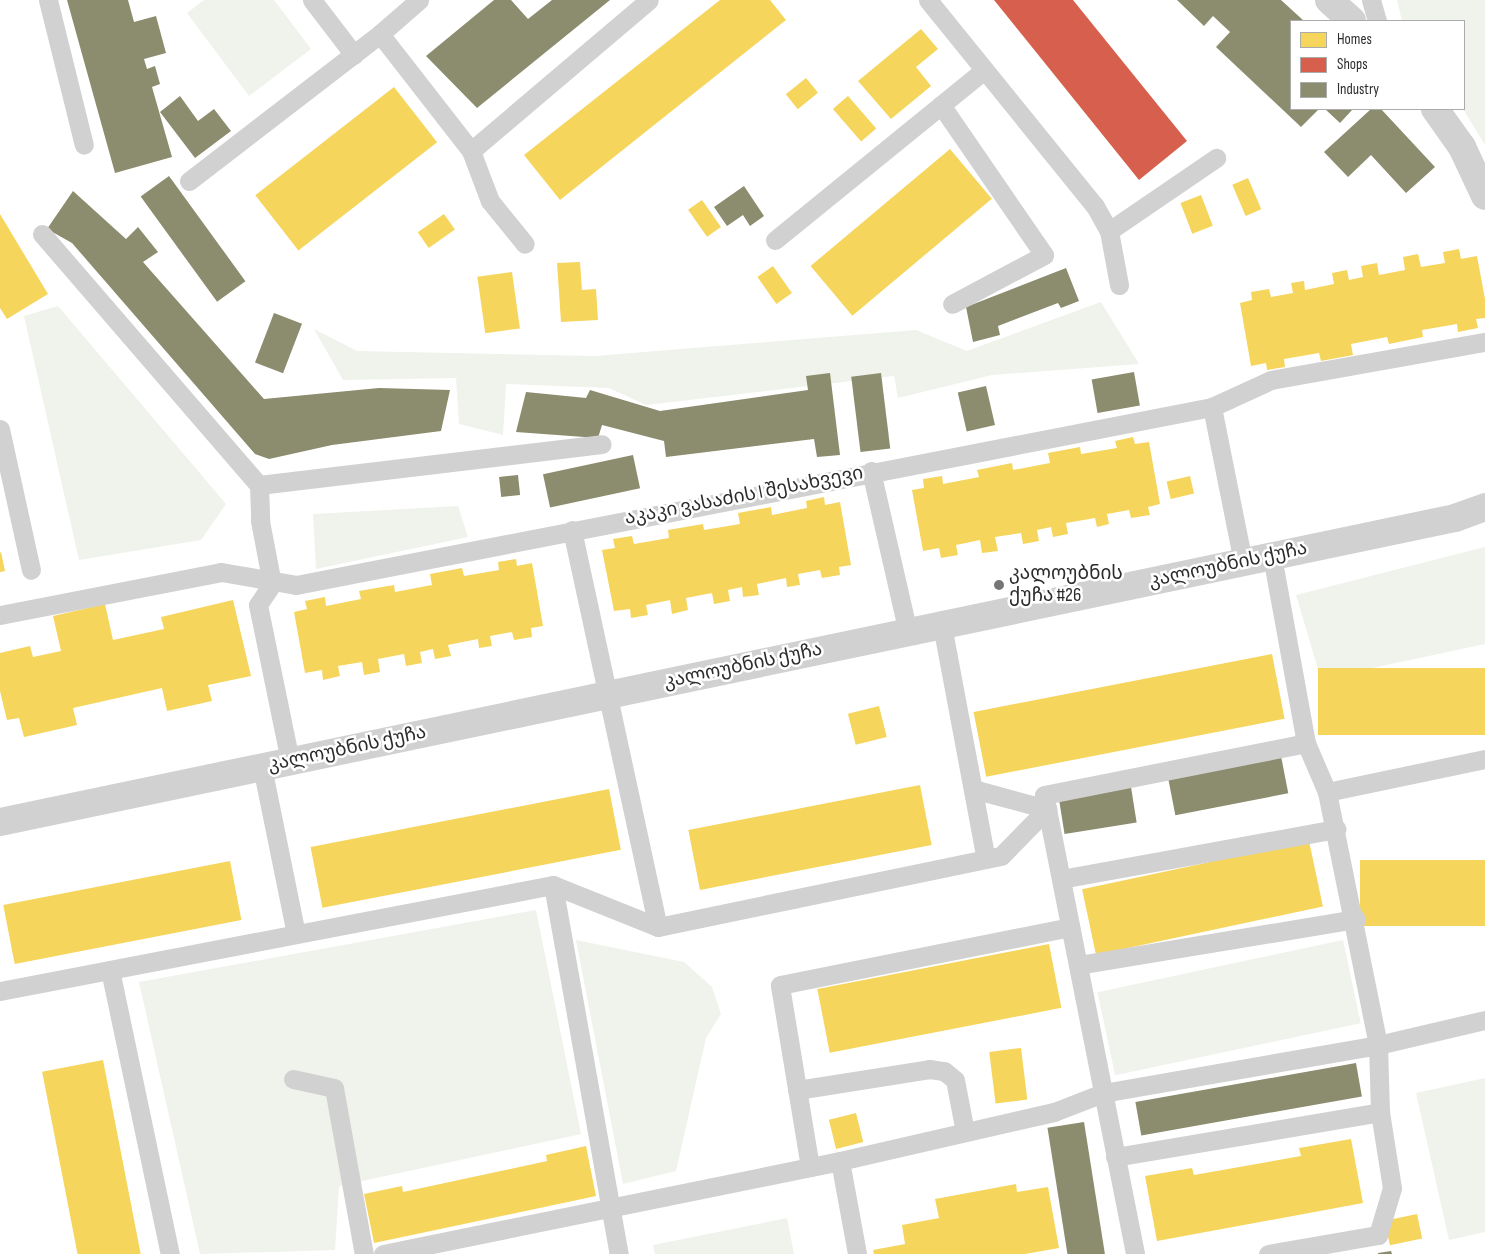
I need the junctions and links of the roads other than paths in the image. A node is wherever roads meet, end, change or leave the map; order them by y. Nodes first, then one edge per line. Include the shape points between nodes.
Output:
1 (48, 0) edge
2 (312, 0) edge
3 (419, 0) edge
4 (649, 0) edge
5 (928, 0) edge
6 (1329, 0) edge
7 (1371, 0) edge
8 (1351, 20) edge
9 (1377, 20) edge
10 (380, 34) junction
11 (354, 55) junction
12 (984, 70) junction
13 (941, 105) junction
14 (1436, 110) edge
15 (84, 145) dead end
16 (471, 150) junction
17 (1216, 158) dead end
18 (189, 181) dead end
19 (1485, 196) edge
20 (1109, 231) junction
21 (42, 234) dead end
22 (775, 240) dead end
23 (525, 244) dead end
24 (1119, 285) dead end
25 (952, 304) dead end
26 (1485, 342) edge
27 (1212, 407) junction
28 (0, 429) edge
29 (602, 444) dead end
30 (871, 471) junction
31 (259, 485) junction
32 (1485, 507) edge
33 (572, 530) junction
34 (1272, 556) junction
35 (1242, 562) junction
36 (31, 570) dead end
37 (272, 584) junction
38 (0, 615) edge
39 (942, 625) junction
40 (908, 632) junction
41 (605, 695) junction
42 (1306, 743) junction
43 (1485, 760) edge
44 (290, 761) junction
45 (262, 767) junction
46 (973, 789) junction
47 (1327, 792) junction
48 (1047, 809) junction
49 (0, 822) edge
50 (1336, 829) junction
51 (986, 859) junction
52 (1061, 879) junction
53 (553, 884) junction
54 (1356, 919) junction
55 (658, 927) junction
56 (1070, 927) junction
57 (296, 934) junction
58 (1078, 965) junction
59 (110, 970) junction
60 (0, 991) edge
61 (1485, 1020) edge
62 (1378, 1046) junction
63 (294, 1079) dead end
64 (797, 1090) junction
65 (1103, 1093) junction
66 (1380, 1112) junction
67 (966, 1132) junction
68 (1115, 1157) junction
69 (840, 1161) junction
70 (810, 1167) junction
71 (609, 1206) junction
72 (170, 1254) edge
73 (364, 1254) edge
74 (383, 1254) edge
75 (619, 1254) edge
76 (857, 1254) edge
77 (1135, 1254) edge
78 (1268, 1254) edge

1 - 15 lane
2 - 11 lane
3 - 10 lane
4 - 16 lane
5 - 12 lane
6 - 8 street
7 - 9 lane
10 - 11 lane
10 - 16 lane
11 - 18 lane
12 - 13 lane
12 - 20 lane via 1096,206
13 - 22 lane
13 - 25 lane via 1044,255
14 - 19 street via 1462,147
16 - 23 lane via 490,201
17 - 20 lane
20 - 24 lane
21 - 31 lane
26 - 27 lane, აკაკი ვასაძის I შესახვევი via 1271,380
27 - 30 lane, აკაკი ვასაძის I შესახვევი
27 - 35 lane
28 - 36 lane
29 - 31 lane
30 - 33 lane, აკაკი ვასაძის I შესახვევი
30 - 40 lane
31 - 37 lane via 260,521
32 - 34 street, კალოუბნის ქუჩა via 1455,518
33 - 37 lane, აკაკი ვასაძის I შესახვევი via 296,585
33 - 41 lane
34 - 35 street, კალოუბნის ქუჩა
34 - 42 lane
35 - 39 street, კალოუბნის ქუჩა
37 - 38 lane, აკაკი ვასაძის I შესახვევი via 221,572
37 - 44 lane via 258,605
39 - 40 street, კალოუბნის ქუჩა
39 - 46 lane
40 - 41 street, კალოუბნის ქუჩა
41 - 44 street, კალოუბნის ქუჩა
41 - 55 lane
42 - 47 lane
42 - 48 lane via 1044,795
43 - 47 lane
44 - 45 street, კალოუბნის ქუჩა
45 - 49 street, კალოუბნის ქუჩა
45 - 57 lane
46 - 48 lane
46 - 51 lane
47 - 50 lane
48 - 51 lane via 1001,856
48 - 52 lane
50 - 52 lane
50 - 54 lane
51 - 55 lane
52 - 56 lane
53 - 55 lane
53 - 57 lane
53 - 71 lane
54 - 58 lane
54 - 62 lane
56 - 58 lane
56 - 64 lane via 780,985
57 - 59 lane
58 - 65 lane
59 - 60 lane
59 - 72 lane
61 - 62 lane
62 - 65 lane
62 - 66 lane
63 - 73 lane via 334,1088
64 - 67 lane via 929,1069 944,1071 955,1080
64 - 70 lane
65 - 67 lane via 1054,1112
65 - 68 lane
66 - 68 lane
66 - 78 lane via 1392,1188 1378,1236
67 - 69 lane
68 - 77 lane
69 - 70 lane
69 - 76 lane
70 - 71 lane
71 - 74 lane
71 - 75 lane

